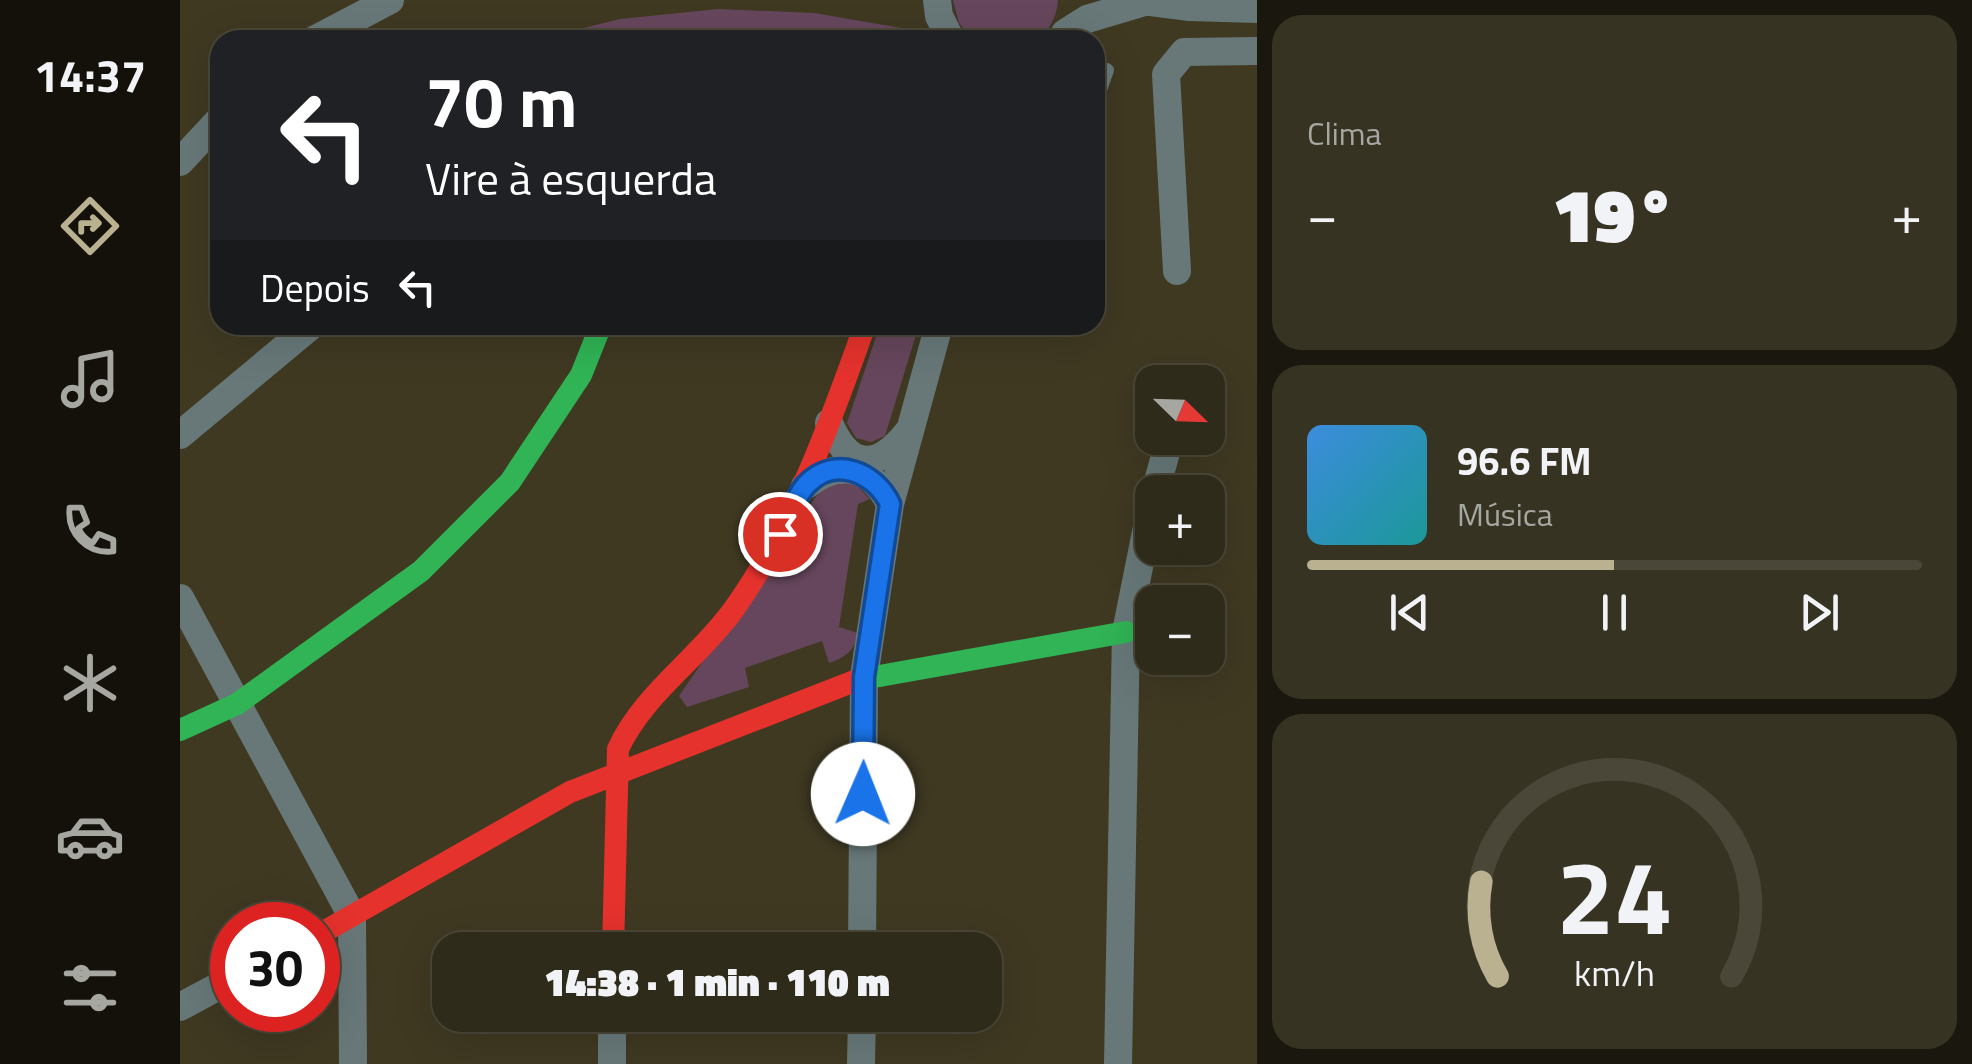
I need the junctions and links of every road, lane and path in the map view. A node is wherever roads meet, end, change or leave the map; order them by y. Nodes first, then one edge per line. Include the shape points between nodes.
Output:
1 (390, 0) edge
2 (1074, 0) edge
3 (1139, 1) edge
4 (1257, 9) edge
5 (333, 30) edge
6 (1065, 30) edge
7 (1071, 30) edge
8 (1257, 51) edge
9 (1107, 70) dead end
10 (1105, 76) edge
11 (210, 130) edge
12 (180, 162) edge
13 (1177, 271) dead end
14 (300, 335) edge
15 (597, 335) edge
16 (861, 335) edge
17 (935, 335) edge
18 (830, 424) junction
19 (909, 431) junction
20 (180, 435) edge
21 (805, 486) junction
22 (890, 504) junction
23 (1139, 565) edge
24 (180, 598) edge
25 (1126, 632) junction
26 (864, 677) junction
27 (236, 704) junction
28 (180, 730) edge
29 (615, 772) junction
30 (352, 916) junction
31 (340, 922) edge
32 (613, 932) edge
33 (862, 932) edge
34 (210, 991) edge
35 (180, 1007) edge
36 (612, 1032) edge
37 (862, 1032) edge
38 (353, 1064) edge
39 (612, 1064) edge
40 (861, 1064) edge
41 (1118, 1064) edge

1 - 5 street
2 - 6 street
3 - 4 street
3 - 7 street
8 - 13 street via 1184,52 1166,74
9 - 10 lane
11 - 12 street
14 - 20 street
15 - 27 street via 580,375 510,482 421,571
16 - 18 street
17 - 19 street
18 - 19 street via 845,452 864,460 884,456
18 - 21 street
19 - 22 street
21 - 22 street via 842,468 883,490
21 - 29 street via 738,605 630,726
22 - 26 street
23 - 25 street
24 - 27 street
25 - 26 street
25 - 41 street
26 - 29 street
26 - 33 street
27 - 28 street
27 - 30 street
29 - 30 street
29 - 32 street
30 - 31 street
30 - 38 street
34 - 35 street
36 - 39 street
37 - 40 street

